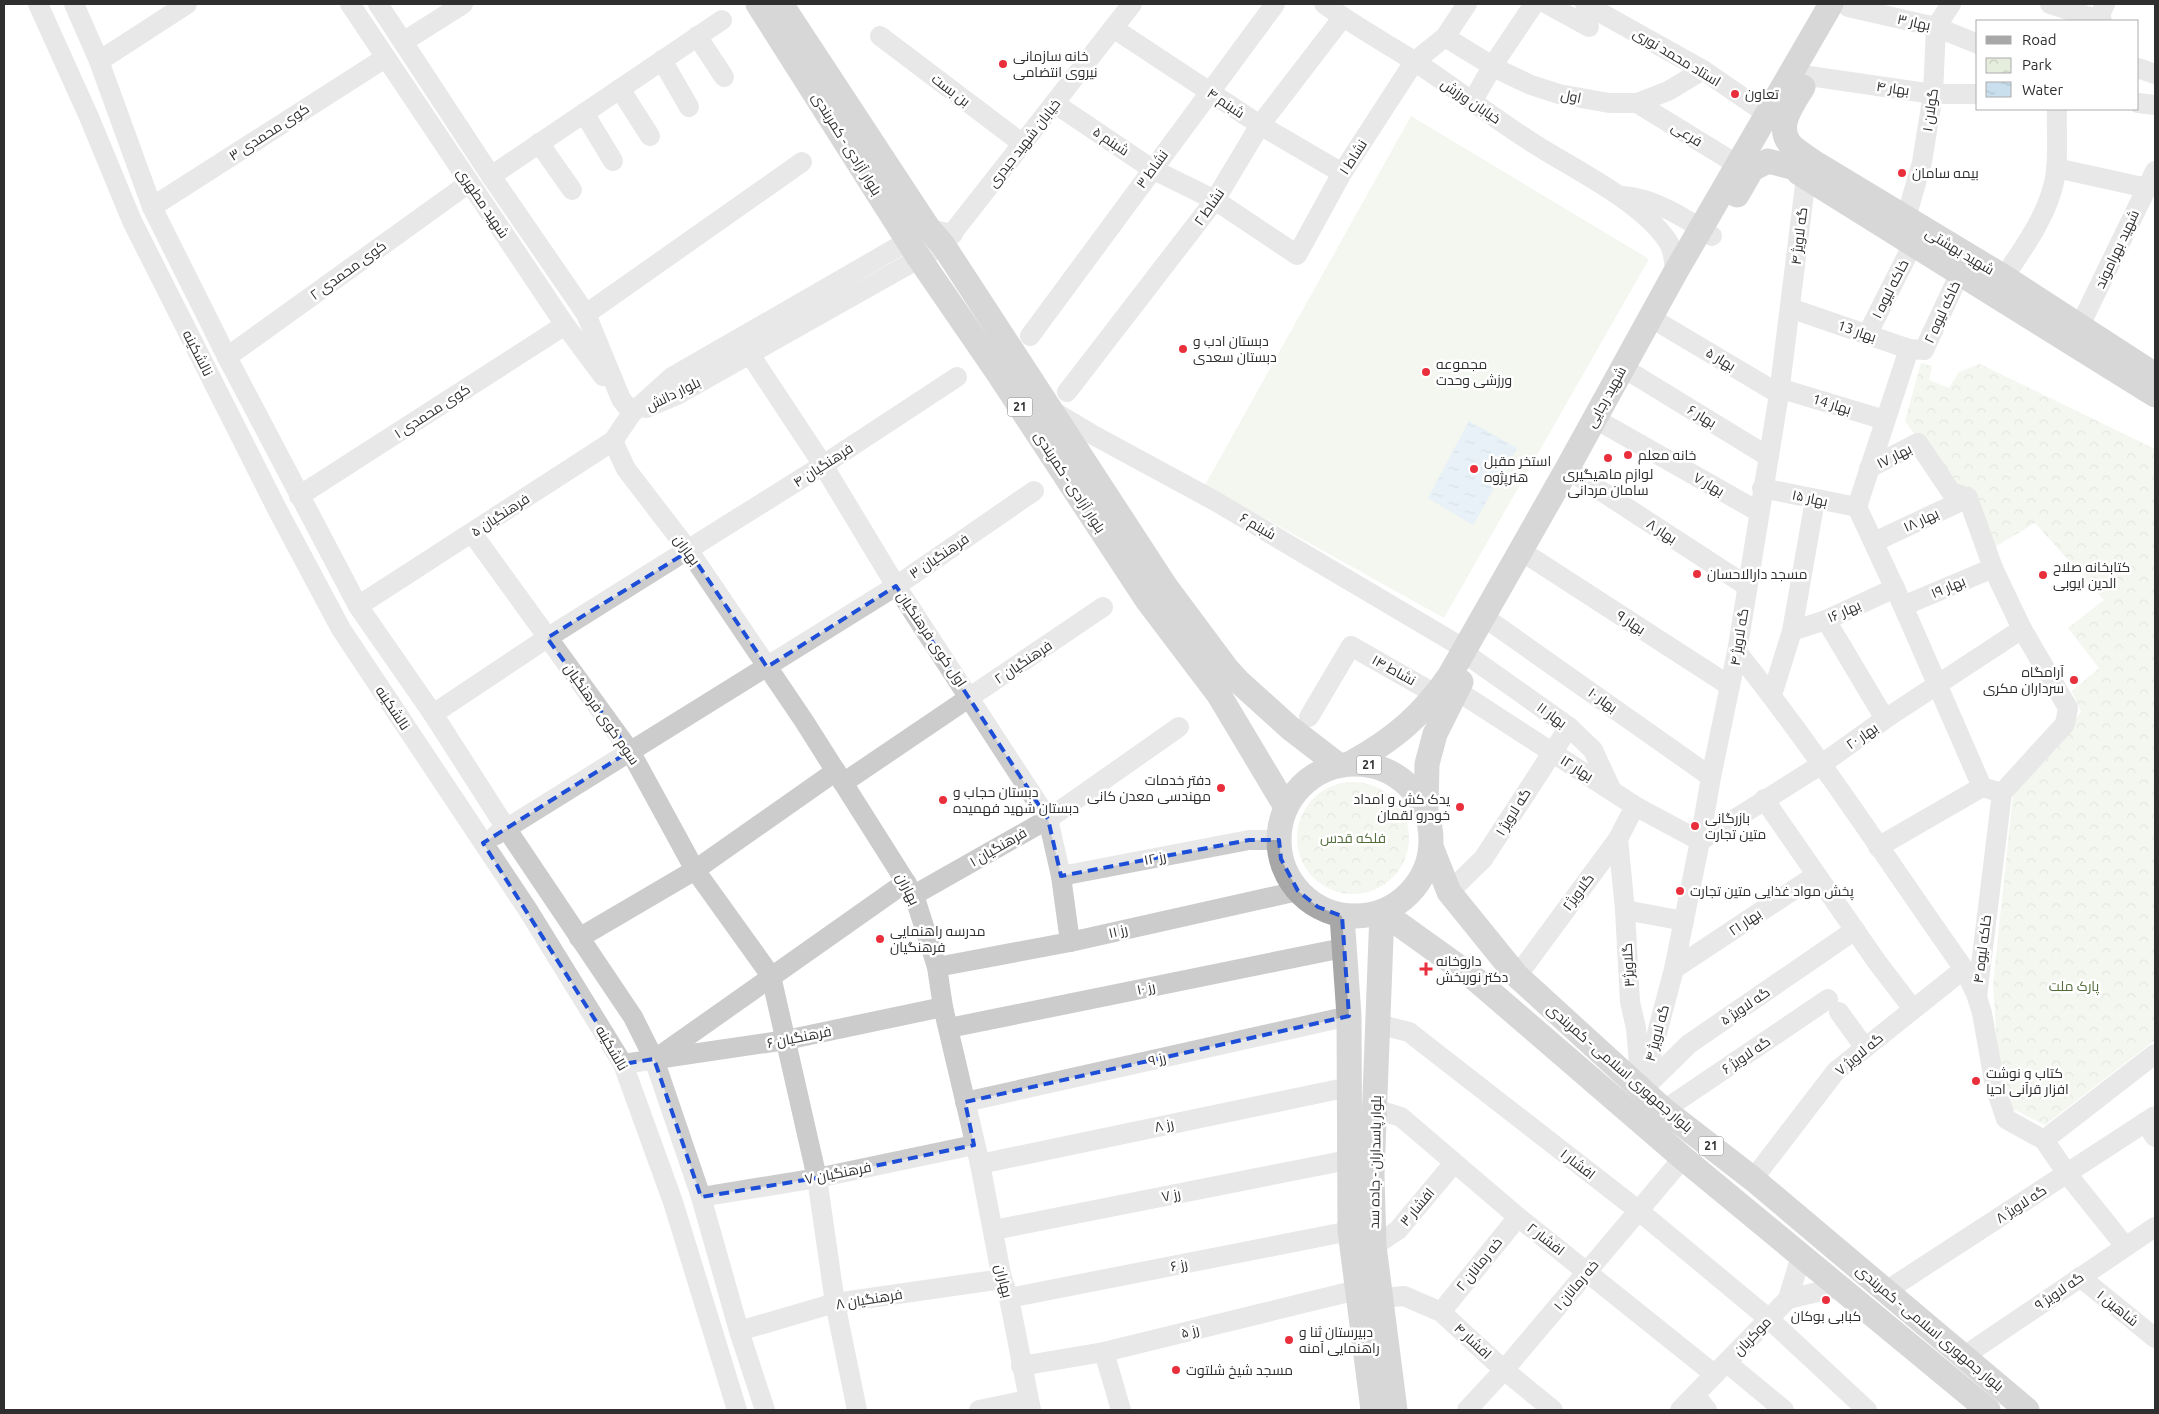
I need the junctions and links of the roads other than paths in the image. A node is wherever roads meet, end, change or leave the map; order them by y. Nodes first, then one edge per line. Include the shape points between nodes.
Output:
1 (38, 4) edge
2 (74, 4) edge
3 (187, 4) edge
4 (350, 4) edge
5 (378, 4) edge
6 (463, 4) edge
7 (758, 4) edge
8 (782, 4) edge
9 (1132, 4) edge
10 (1275, 4) edge
11 (1324, 4) edge
12 (1467, 4) edge
13 (1534, 4) edge
14 (1547, 4) edge
15 (1585, 4) edge
16 (1951, 4) edge
17 (2050, 4) edge
18 (1843, 5) edge
19 (2102, 15) edge
20 (1343, 17) junction
21 (722, 20) dead end
22 (1589, 27) dead end
23 (1936, 27) junction
24 (1113, 28) junction
25 (697, 36) junction
26 (880, 36) dead end
27 (1445, 37) junction
28 (403, 42) junction
29 (1976, 43) edge
30 (385, 58) junction
31 (662, 60) junction
32 (99, 61) junction
33 (1414, 62) junction
34 (1493, 66) junction
35 (2139, 68) edge
36 (1703, 70) junction
37 (2155, 74) edge
38 (1809, 76) junction
39 (724, 77) dead end
40 (620, 89) junction
41 (1209, 91) junction
42 (1933, 94) junction
43 (1976, 94) edge
44 (1472, 102) junction
45 (1054, 103) junction
46 (1636, 103) junction
47 (2139, 103) edge
48 (2155, 105) edge
49 (689, 107) dead end
50 (2057, 110) edge
51 (1775, 112) junction
52 (584, 113) junction
53 (1260, 126) junction
54 (650, 136) dead end
55 (539, 143) junction
56 (1023, 144) junction
57 (613, 160) dead end
58 (802, 162) dead end
59 (1738, 165) junction
60 (2056, 168) junction
61 (1152, 169) junction
62 (1798, 172) junction
63 (1342, 173) junction
64 (491, 176) junction
65 (469, 183) junction
66 (572, 190) dead end
67 (2150, 190) edge
68 (1619, 196) junction
69 (1216, 200) junction
70 (152, 207) junction
71 (1906, 218) junction
72 (1706, 233) junction
73 (930, 241) junction
74 (1913, 244) junction
75 (1297, 256) joint
76 (1675, 273) junction
77 (1960, 273) junction
78 (2004, 277) junction
79 (1790, 308) junction
80 (586, 314) junction
81 (565, 325) junction
82 (1663, 325) junction
83 (1867, 335) junction
84 (2076, 335) junction
85 (1030, 336) dead end
86 (1916, 349) junction
87 (749, 353) junction
88 (227, 357) junction
89 (1635, 375) junction
90 (2155, 375) edge
91 (957, 377) dead end
92 (1779, 391) junction
93 (1067, 392) dead end
94 (2155, 395) edge
95 (627, 406) junction
96 (1048, 408) junction
97 (1885, 420) junction
98 (1606, 425) junction
99 (613, 441) junction
100 (1769, 457) junction
101 (824, 466) junction
102 (1869, 468) junction
103 (1578, 476) junction
104 (1762, 488) junction
105 (1034, 491) dead end
106 (299, 496) junction
107 (1968, 498) junction
108 (1815, 500) junction
109 (1857, 507) junction
110 (1759, 512) junction
111 (472, 533) junction
112 (1874, 542) junction
113 (689, 551) junction
114 (1532, 558) junction
115 (1993, 568) junction
116 (896, 586) junction
117 (1747, 586) junction
118 (1899, 597) junction
119 (358, 606) junction
120 (1103, 607) dead end
121 (1826, 620) junction
122 (1494, 624) junction
123 (2022, 629) junction
124 (1792, 631) junction
125 (547, 638) junction
126 (1737, 652) junction
127 (1469, 654) junction
128 (768, 667) junction
129 (1938, 684) junction
130 (1730, 686) junction
131 (1229, 688) junction
132 (1447, 692) junction
133 (1772, 695) junction
134 (970, 697) junction
135 (433, 714) junction
136 (1309, 717) dead end
137 (1884, 720) junction
138 (1179, 727) dead end
139 (1568, 727) junction
140 (630, 751) junction
141 (1551, 751) junction
142 (1344, 764) junction
143 (1822, 764) junction
144 (840, 777) junction
145 (1711, 777) junction
146 (1982, 788) junction
147 (1610, 789) junction
148 (2002, 793) junction
149 (1764, 799) junction
150 (1635, 806) junction
151 (1286, 807) junction
152 (1426, 809) junction
153 (1048, 819) junction
154 (506, 828) junction
155 (1618, 839) junction
156 (1279, 840) junction
157 (1700, 841) junction
158 (483, 843) junction
159 (1878, 847) junction
160 (1432, 849) junction
161 (696, 870) junction
162 (1816, 874) junction
163 (1060, 876) junction
164 (910, 889) junction
165 (1298, 891) junction
166 (1449, 892) junction
167 (1625, 910) junction
168 (1382, 912) junction
169 (1342, 916) junction
170 (1684, 921) junction
171 (1855, 930) junction
172 (579, 938) junction
173 (1070, 942) junction
174 (1343, 948) junction
175 (937, 967) junction
176 (1964, 969) junction
177 (1674, 970) junction
178 (771, 976) junction
179 (1517, 976) junction
180 (1977, 997) junction
181 (943, 1007) junction
182 (1913, 1009) junction
183 (1349, 1016) junction
184 (1378, 1024) junction
185 (949, 1028) junction
186 (786, 1040) junction
187 (1865, 1048) junction
188 (2155, 1054) edge
189 (654, 1059) junction
190 (623, 1064) junction
191 (1349, 1087) junction
192 (1642, 1090) junction
193 (964, 1102) junction
194 (1375, 1110) junction
195 (1664, 1110) junction
196 (2152, 1125) edge
197 (2044, 1140) junction
198 (977, 1154) junction
199 (1683, 1158) junction
200 (1348, 1160) junction
201 (1454, 1163) junction
202 (2068, 1174) junction
203 (817, 1178) junction
204 (1753, 1179) junction
205 (701, 1197) junction
206 (1639, 1211) junction
207 (1518, 1217) junction
208 (994, 1230) junction
209 (2154, 1230) edge
210 (1350, 1231) junction
211 (1374, 1246) junction
212 (2126, 1246) junction
213 (1801, 1256) junction
214 (1587, 1271) junction
215 (2080, 1277) junction
216 (1002, 1279) junction
217 (1838, 1287) junction
218 (1358, 1290) junction
219 (1886, 1291) junction
220 (1009, 1298) junction
221 (1381, 1298) junction
222 (1788, 1299) junction
223 (835, 1303) junction
224 (1441, 1312) junction
225 (1769, 1319) junction
226 (739, 1331) junction
227 (2155, 1338) edge
228 (1104, 1352) junction
229 (1964, 1356) junction
230 (1021, 1366) junction
231 (1720, 1368) junction
232 (1504, 1370) junction
233 (1701, 1403) edge
234 (1030, 1405) edge
235 (737, 1410) edge
236 (765, 1410) edge
237 (857, 1410) edge
238 (979, 1410) edge
239 (1121, 1410) edge
240 (1373, 1410) edge
241 (1395, 1410) edge
242 (1467, 1410) edge
243 (1553, 1410) edge
244 (1680, 1410) edge
245 (1784, 1410) edge
246 (1867, 1410) edge
247 (1988, 1410) edge
248 (2027, 1410) edge

1 - 158 street, نالشکینه via 132,221 340,629
2 - 32 street, نالشکینه
3 - 32 street
4 - 30 street, شهید مطهری
5 - 28 street
6 - 28 street
7 - 73 main road, بلوار آزادی - کمربندی / 21
8 - 73 main road, بلوار آزادی - کمربندی / 21
9 - 24 street, خیابان شهید حیدری
10 - 41 street, نشاط ۳
11 - 20 street, خیابان ورزش
12 - 27 street, نشاط ۱
13 - 34 street
14 - 22 street
15 - 36 street, استاد محمد نوری
16 - 23 street
17 - 19 street
18 - 23 street, بهار ۳
18 - 38 main road, شهید رجایی
18 - 51 main road, شهید رجایی
20 - 33 street, خیابان ورزش
20 - 53 street, نشاط ۲
21 - 25 street
23 - 29 street, بهار ۳
23 - 42 street, گولان ۱
24 - 41 street, شبنم ۴
24 - 45 street, خیابان شهید حیدری
25 - 31 street
25 - 39 street
26 - 56 street, بن بست
27 - 33 street, نشاط ۱
27 - 34 street, اول
28 - 64 street
30 - 65 street, شهید مطهری
30 - 70 street, کوی محمدی ۳
31 - 40 street
31 - 49 street
32 - 70 street, نالشکینه
33 - 44 street, خیابان ورزش
33 - 63 street, نشاط ۱
34 - 44 street
34 - 46 street, اول via 1531,85 1559,94 1609,103
35 - 37 street
36 - 46 street, اول via 1668,91
36 - 51 street, استاد محمد نوری
38 - 42 street, بهار ۴
38 - 51 main road, شهید رجایی
40 - 52 street
40 - 54 street
41 - 53 street, شبنم ۴
41 - 61 street, نشاط ۳
42 - 43 street, بهار ۴
42 - 71 street, گولان ۱ via 1922,162
44 - 68 street, خیابان ورزش
45 - 56 street, خیابان شهید حیدری
45 - 61 street, شبنم ۵
46 - 59 street, فرعی
47 - 48 street
50 - 60 street
51 - 59 main road, شهید رجایی
51 - 62 main road via 1768,127 1772,145 1780,158
51 - 71 main road, شهید بهشتی via 1785,128 1789,143 1815,163
52 - 55 street
52 - 57 street
53 - 63 street, شبنم ۴
53 - 69 street, نشاط ۲
55 - 64 street
55 - 66 street
56 - 73 street, خیابان شهید حیدری
58 - 80 street
59 - 72 main road, شهید رجایی
60 - 67 street
60 - 78 street via 2055,180 2037,226
61 - 69 street, شبنم ۵
61 - 85 street, نشاط ۳
62 - 72 main road, شهید رجایی via 1768,161 1752,169
62 - 74 main road, شهید بهشتی
62 - 79 street, گه لاویژ ۴
63 - 75 street, نشاط ۱
64 - 80 street
65 - 81 street, شهید مطهری
65 - 88 street, کوی محمدی ۲
67 - 84 street, شهید بهراموند
68 - 72 street, خیابان ورزش via 1638,197
68 - 76 street, خیابان ورزش via 1668,241 1673,252
69 - 75 street, شبنم ۵
69 - 93 street, نشاط ۲
70 - 88 street, نالشکینه
71 - 78 main road, شهید بهشتی
72 - 76 main road, شهید رجایی
72 - 82 main road, شهید رجایی
73 - 87 street, بلوار دانش
73 - 95 street, بلوار دانش via 672,377
73 - 96 main road, بلوار آزادی - کمربندی / 21
73 - 131 main road, بلوار آزادی - کمربندی / 21 via 998,373 1147,600
74 - 77 main road, شهید بهشتی
74 - 83 street, خاکه لیوه ۱
76 - 127 main road, شهید رجایی
77 - 84 main road, شهید بهشتی
77 - 86 street, خاکه لیوه ۲
78 - 84 main road, شهید بهشتی
79 - 83 street, بهار 13
79 - 92 street, گه لاویژ ۴
80 - 95 street
81 - 95 street, شهید مطهری
81 - 106 street, کوی محمدی ۱
82 - 89 main road, شهید رجایی
82 - 92 street, بهار ۵
83 - 86 street, بهار 13
84 - 90 main road, شهید بهشتی
84 - 94 main road, شهید بهشتی
86 - 97 street, خاکه لیوه ۲
87 - 95 street, بلوار دانش via 677,395
87 - 101 street, اول کوی فرهنگیان
88 - 106 street, نالشکینه
89 - 98 main road, شهید رجایی
89 - 100 street, بهار ۶
91 - 101 street, فرهنگیان ۴
92 - 97 street, بهار 14
92 - 100 street, گه لاویژ ۴
95 - 99 street, فرهنگیان ۵
96 - 127 street, شبنم ۶ via 1215,501
96 - 131 main road, بلوار آزادی - کمربندی / 21
97 - 102 street, خاکه لیوه ۲
98 - 103 main road, شهید رجایی
98 - 110 street, بهار ۷
99 - 111 street, فرهنگیان ۵
99 - 113 street, بهاران via 626,469
100 - 104 street, گه لاویژ ۴
101 - 113 street, فرهنگیان ۴
101 - 116 street, اول کوی فرهنگیان
102 - 107 street, بهار ۱۷ via 1918,443 1951,492
102 - 109 street, خاکه لیوه ۲
103 - 114 main road, شهید رجایی
103 - 117 street, بهار ۸
104 - 108 street, بهار ۱۵
104 - 110 street, گه لاویژ ۴
105 - 116 street, فرهنگیان ۳
106 - 119 street, نالشکینه
107 - 112 street, بهار ۱۸
107 - 115 street
108 - 109 street, بهار ۱۵
108 - 124 street
109 - 112 street
110 - 117 street, گه لاویژ ۴
111 - 119 street, فرهنگیان ۵
111 - 125 street, سوم کوی فرهنگیان
112 - 118 street
113 - 125 street, فرهنگیان ۴
113 - 128 street, بهاران
114 - 122 main road, شهید رجایی
114 - 130 street, بهار ۹
115 - 118 street, بهار ۱۹
115 - 123 street
116 - 128 street, فرهنگیان ۳
116 - 134 street, اول کوی فرهنگیان
117 - 126 street, گه لاویژ ۴
118 - 121 street, بهار ۱۶
118 - 129 street
119 - 135 street, نالشکینه
120 - 134 street, فرهنگیان ۲
121 - 124 street, بهار ۱۶
121 - 137 street
122 - 127 main road, شهید رجایی
122 - 145 street, بهار ۱۰
123 - 129 street, بهار ۲۰
123 - 148 street via 2068,708 2065,724
124 - 133 street
125 - 135 street, فرهنگیان ۴
125 - 140 street, سوم کوی فرهنگیان
126 - 130 street, گه لاویژ ۴
126 - 133 street
127 - 132 main road, شهید رجایی
127 - 139 street, بهار ۱۱
128 - 140 street, فرهنگیان ۳
128 - 144 street, بهاران
129 - 137 street, بهار ۲۰
129 - 146 street
130 - 145 street, گه لاویژ ۴
131 - 142 main road, بلوار آزادی - کمربندی / 21
131 - 151 main road, بلوار آزادی - کمربندی / 21
132 - 136 street, نشاط ۱۴ via 1351,646
132 - 141 street, بهار ۱۲
132 - 142 main road, شهید رجایی via 1374,751
132 - 152 main road, شهید رجایی via 1426,764
133 - 143 street
134 - 144 street, فرهنگیان ۲
134 - 153 street, اول کوی فرهنگیان
135 - 154 street, نالشکینه
137 - 143 street, بهار ۲۰
138 - 153 street, فرهنگیان ۱
139 - 141 street, گه لاویژ ۱
139 - 147 street, بهار ۱۱ via 1593,750
140 - 154 street, فرهنگیان ۳
140 - 161 street, سوم کوی فرهنگیان
141 - 147 street, بهار ۱۲
141 - 166 street, گه لاویژ ۱ via 1483,859
142 - 151 main road, 21 via 1317,774 1299,788
142 - 152 main road, 21 via 1374,766 1396,775 1414,790
143 - 149 street, بهار ۲۰
143 - 159 street
144 - 161 street, فرهنگیان ۲
144 - 164 street, بهاران
145 - 157 street, گه لاویژ ۴
146 - 148 street
146 - 159 street
147 - 150 street, بهار ۱۲
148 - 180 street, خاکه لیوه ۴
149 - 157 street, بهار ۲۰
149 - 162 street
150 - 155 street, گلاویژ۲
150 - 157 street, بهار ۱۲
151 - 156 main road, 21
152 - 160 main road, 21
153 - 163 street, اول کوی فرهنگیان
153 - 164 street, فرهنگیان ۱
154 - 158 street, فرهنگیان ۳
154 - 172 street, نالشکینه
155 - 167 street, گلاویژ۳
155 - 179 street, گلاویژ۲
156 - 163 street, رز ۱۲ via 1249,840
156 - 165 main road, 21 via 1287,876
157 - 170 street, گه لاویژ ۴
158 - 190 street, نالشکینه
159 - 176 street
160 - 166 main road, بلوار جمهوری اسلامی - کمربندی / 21
160 - 168 main road, 21 via 1416,887 1401,902
161 - 172 street, فرهنگیان ۲
161 - 178 street, سوم کوی فرهنگیان
162 - 171 street
162 - 177 street, بهار ۲۱
163 - 173 street, اول کوی فرهنگیان
164 - 175 street, بهاران
164 - 178 street, فرهنگیان ۱
165 - 169 main road, 21 via 1318,907
165 - 173 street, رز ۱۱
166 - 179 main road, بلوار جمهوری اسلامی - کمربندی / 21
167 - 170 street
167 - 192 street, گلاویژ۳ via 1630,1002
168 - 169 main road, 21 via 1369,916
168 - 184 main road, بلوار پاسداران - جاده سد
168 - 199 main road, بلوار جمهوری اسلامی - کمربندی / 21 via 1474,978
169 - 174 main road, بلوار پاسداران - جاده سد
170 - 177 street, گه لاویژ ۴
171 - 182 street
171 - 192 street, گه لاویژ ۵ via 1688,1044
172 - 189 street, نالشکینه via 633,1018
173 - 175 street, رز ۱۱
174 - 183 main road, بلوار پاسداران - جاده سد
174 - 185 street, رز ۱۰
175 - 181 street, بهاران
176 - 180 street
176 - 182 street, گه لاویژ ۷
177 - 192 street, گه لاویژ ۴
178 - 186 street
178 - 189 street, فرهنگیان ۱
179 - 192 main road, بلوار جمهوری اسلامی - کمربندی / 21
180 - 197 street, خاکه لیوه ۴ via 1995,1086 2006,1119
181 - 185 street, بهاران
181 - 186 street, فرهنگیان ۶
182 - 187 street, گه لاویژ ۷
183 - 191 main road, بلوار پاسداران - جاده سد
183 - 193 street, رز ۹
184 - 194 main road, بلوار پاسداران - جاده سد
184 - 206 street, افشار ۱ via 1409,1032
185 - 193 street, بهاران
186 - 189 street, فرهنگیان ۶
186 - 203 street
187 - 195 street, گه لاویژ ۶ via 1834,1006
187 - 204 street, گه لاویژ ۷ via 1836,1072
188 - 197 street
189 - 190 street, فرهنگیان ۶
189 - 205 street, نالشکینه
190 - 235 street, نالشکینه via 673,1202
191 - 198 street, رز ۸
191 - 200 main road, بلوار پاسداران - جاده سد
192 - 195 main road, بلوار جمهوری اسلامی - کمربندی / 21
193 - 198 street, بهاران
194 - 201 street, افشار ۲ via 1401,1117
194 - 211 main road, بلوار پاسداران - جاده سد via 1372,1174
195 - 204 main road, بلوار جمهوری اسلامی - کمربندی / 21
196 - 202 street, گه لاویژ ۸
197 - 202 street
198 - 203 street, فرهنگیان ۷
198 - 208 street, بهاران
199 - 206 street, خه رمانان ۱
199 - 213 main road, بلوار جمهوری اسلامی - کمربندی / 21
200 - 208 street, رز ۷
200 - 210 main road, بلوار پاسداران - جاده سد
201 - 207 street, افشار ۲
201 - 211 street, افشار ۳ via 1398,1230
202 - 212 street
202 - 219 street, گه لاویژ ۸
203 - 205 street, فرهنگیان ۷
203 - 223 street
204 - 219 main road, بلوار جمهوری اسلامی - کمربندی / 21
205 - 226 street, نالشکینه
206 - 214 street, خه رمانان ۱
206 - 225 street, افشار ۱
207 - 214 street, افشار ۲
207 - 224 street, خه رمانان ۲
208 - 216 street, بهاران
209 - 212 street, گه لاویژ ۹
210 - 218 main road, بلوار پاسداران - جاده سد
210 - 220 street, رز ۶
211 - 221 main road, بلوار پاسداران - جاده سد
212 - 215 street, گه لاویژ ۹
213 - 217 main road, بلوار جمهوری اسلامی - کمربندی / 21
213 - 222 street
214 - 231 street, افشار ۲
214 - 232 street, خه رمانان ۱
215 - 227 street, شاهین ۱
215 - 229 street, گه لاویژ ۹
216 - 220 street, بهاران
216 - 223 street, فرهنگیان ۸
217 - 222 street
217 - 247 main road, بلوار جمهوری اسلامی - کمربندی / 21
218 - 228 street, رز ۵
218 - 240 main road, بلوار پاسداران - جاده سد
219 - 229 main road, بلوار جمهوری اسلامی - کمربندی / 21
220 - 230 street, بهاران
221 - 224 street, افشار ۴ via 1404,1296
221 - 241 main road, بلوار پاسداران - جاده سد
222 - 225 street, موکریان
223 - 226 street, فرهنگیان ۸
223 - 237 street
224 - 232 street, افشار ۴
225 - 231 street, موکریان
225 - 246 street, افشار ۱
226 - 236 street, نالشکینه
228 - 230 street, رز ۵
228 - 239 street
229 - 248 main road, بلوار جمهوری اسلامی - کمربندی / 21
230 - 234 street, بهاران
231 - 233 street, موکریان
231 - 245 street, افشار ۲
232 - 242 street, خه رمانان ۱
232 - 243 street, افشار ۴
233 - 244 street, موکریان
234 - 238 street

